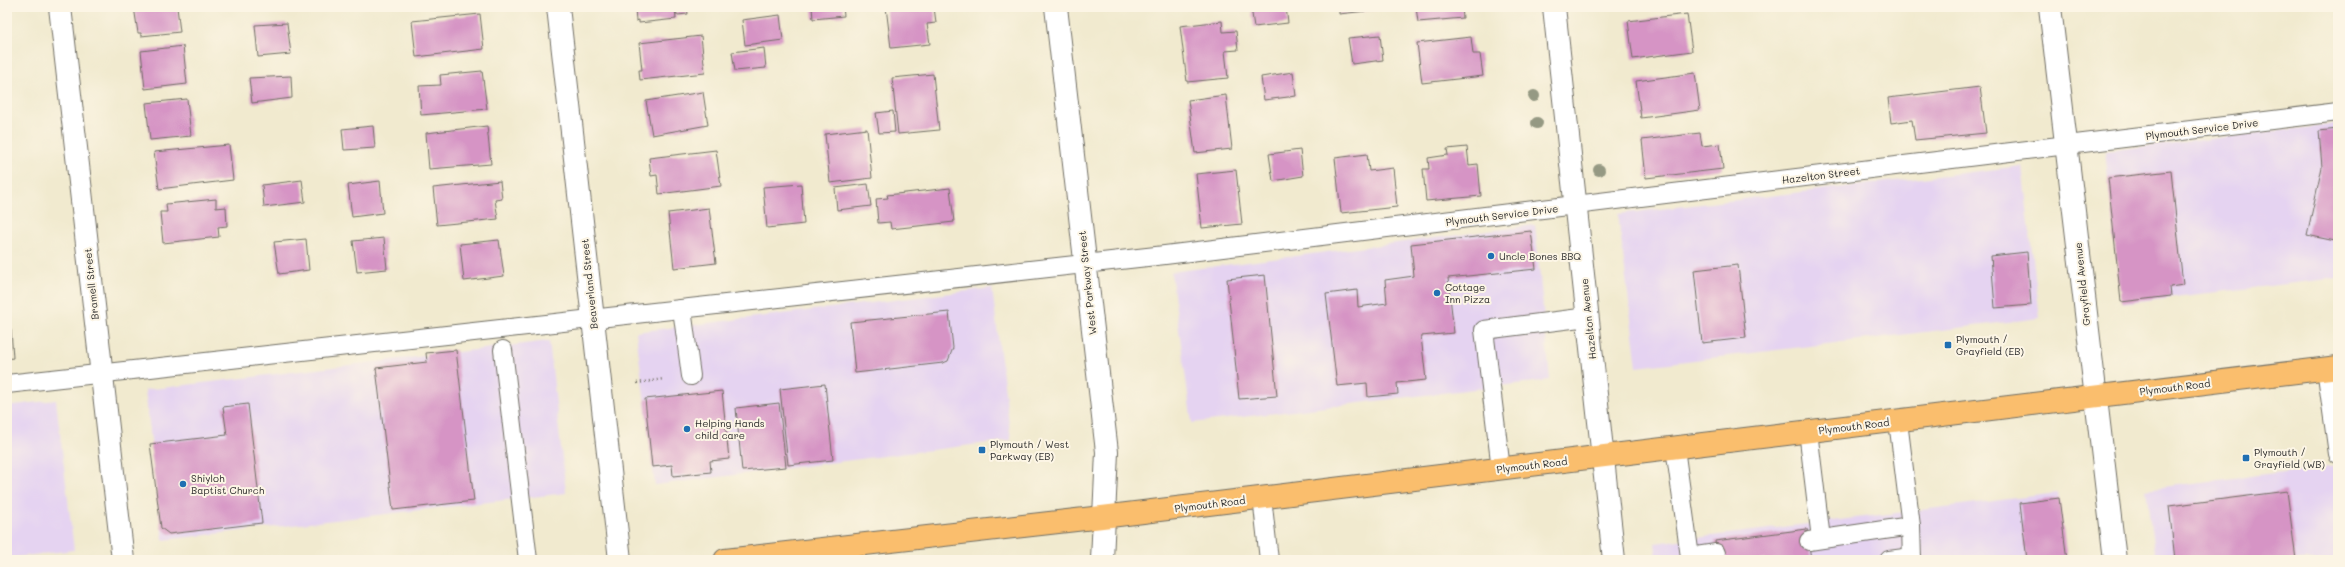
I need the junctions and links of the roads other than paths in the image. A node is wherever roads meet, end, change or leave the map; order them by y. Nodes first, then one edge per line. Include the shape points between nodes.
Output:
1 (60, 7) edge
2 (558, 7) edge
3 (1056, 7) edge
4 (1554, 7) edge
5 (2050, 7) edge
6 (2338, 112) edge
7 (2066, 145) junction
8 (1576, 205) junction
9 (1085, 264) junction
10 (682, 309) junction
11 (1588, 317) junction
12 (593, 319) junction
13 (503, 350) dead end
14 (2332, 368) edge
15 (102, 373) junction
16 (691, 376) dead end
17 (7, 384) edge
18 (2095, 396) junction
19 (1898, 421) junction
20 (1808, 431) junction
21 (1675, 448) junction
22 (2338, 454) edge
23 (1603, 456) junction
24 (1501, 469) junction
25 (1262, 497) junction
26 (1102, 517) junction
27 (1911, 526) junction
28 (1716, 553) dead end
29 (1690, 558) edge
30 (1912, 559) edge
31 (123, 560) edge
32 (528, 560) edge
33 (620, 560) edge
34 (725, 560) edge
35 (1102, 560) edge
36 (1268, 560) edge
37 (1614, 560) edge
38 (1889, 560) edge
39 (2115, 560) edge

1 - 15 street, Bramell Street
2 - 12 street, Beaverland Street
3 - 9 street, West Parkway Street
4 - 8 street, Hazelton Avenue
5 - 7 street, Grayfield Avenue
6 - 7 lane, Plymouth Service Drive
7 - 8 lane, Hazelton Street
7 - 18 street, Grayfield Avenue
8 - 9 lane, Plymouth Service Drive
8 - 11 street, Hazelton Avenue
9 - 10 lane, Plymouth Service Drive
9 - 26 street, West Parkway Street via 1107,452
10 - 12 lane, Plymouth Service Drive
10 - 16 lane
11 - 23 street, Hazelton Avenue
11 - 24 lane via 1484,330
12 - 15 lane, Plymouth Service Drive
12 - 33 street, Beaverland Street
13 - 32 lane
14 - 18 main road, Plymouth Road
14 - 22 lane
15 - 17 lane, Plymouth Service Drive
15 - 31 street, Bramell Street
18 - 19 main road, Plymouth Road
18 - 39 street, Grayfield Avenue
19 - 20 main road, Plymouth Road
19 - 27 lane
20 - 21 main road, Plymouth Road
20 - 27 lane via 1815,540
21 - 23 main road, Plymouth Road
21 - 29 lane
23 - 24 main road, Plymouth Road
23 - 37 street, Hazelton Avenue
24 - 25 main road, Plymouth Road
25 - 26 main road, Plymouth Road
25 - 36 lane
26 - 34 main road, Plymouth Road
26 - 35 street, West Parkway Street
27 - 30 lane
28 - 29 lane
30 - 38 lane

